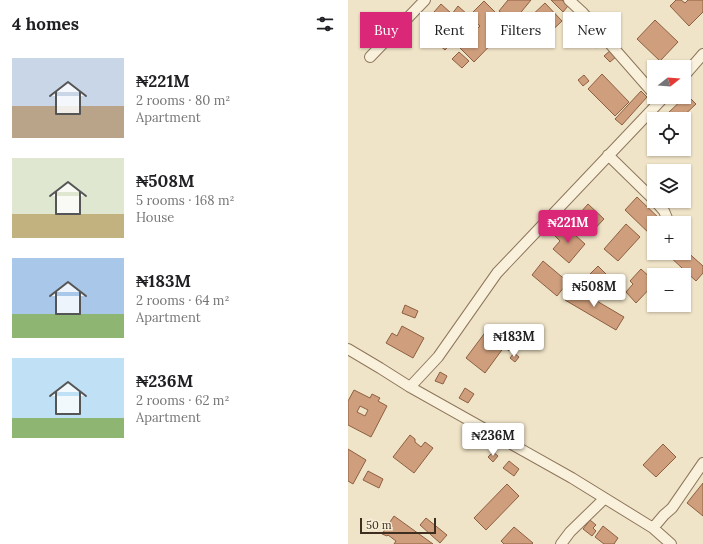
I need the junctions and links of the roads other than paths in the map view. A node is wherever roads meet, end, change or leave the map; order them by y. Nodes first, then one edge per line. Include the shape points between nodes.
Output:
1 (425, 0) edge
2 (569, 0) edge
3 (703, 54) edge
4 (370, 57) dead end
5 (691, 68) edge
6 (647, 84) edge
7 (653, 104) edge
8 (608, 155) junction
9 (647, 194) edge
10 (348, 349) edge
11 (410, 387) junction
12 (703, 463) edge
13 (604, 499) junction
14 (653, 528) junction
15 (561, 544) edge
16 (670, 544) edge

1 - 4 street
2 - 6 street
3 - 5 street
7 - 8 street
8 - 9 street
8 - 11 street via 497,273 438,357
10 - 11 street
11 - 13 street via 565,474
12 - 14 street via 672,508
13 - 14 street
13 - 15 street
14 - 16 street

